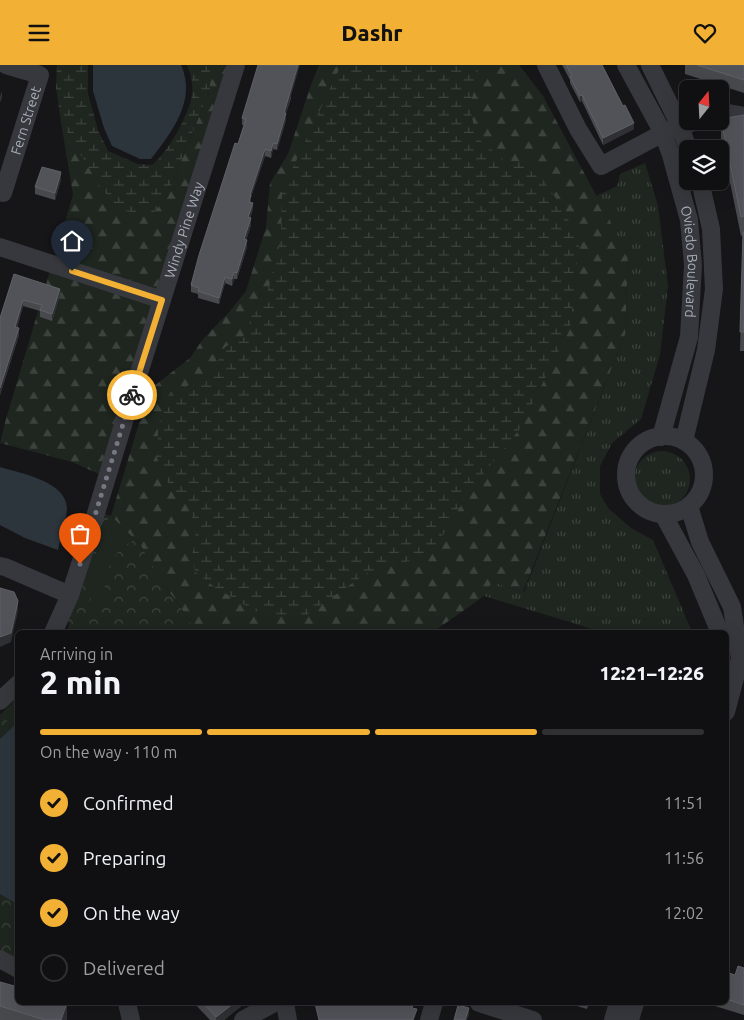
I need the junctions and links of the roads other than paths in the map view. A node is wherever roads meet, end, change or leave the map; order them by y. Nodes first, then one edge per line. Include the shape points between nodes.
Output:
1 (6, 65) edge
2 (236, 65) edge
3 (546, 65) edge
4 (626, 65) edge
5 (650, 65) edge
6 (729, 113) edge
7 (744, 116) edge
8 (679, 124) edge
9 (679, 126) edge
10 (663, 133) junction
11 (702, 190) edge
12 (3, 193) dead end
13 (0, 247) edge
14 (162, 300) junction
15 (661, 437) junction
16 (684, 441) junction
17 (689, 506) junction
18 (663, 514) junction
19 (0, 566) edge
20 (70, 595) junction
21 (54, 630) edge
22 (718, 630) edge
23 (15, 687) edge
24 (0, 701) edge
25 (729, 701) edge
26 (0, 959) edge
27 (15, 967) edge
28 (127, 1005) edge
29 (270, 1005) edge
30 (285, 1005) edge
31 (433, 1005) edge
32 (485, 1005) edge
33 (617, 1005) edge
34 (634, 1005) edge
35 (131, 1020) edge
36 (243, 1020) edge
37 (288, 1020) edge
38 (429, 1020) edge
39 (534, 1020) edge
40 (612, 1020) edge
41 (630, 1020) edge

1 - 12 street, Fern Street via 40,75
2 - 14 street, Windy Pine Way
3 - 10 street via 578,129 601,166
4 - 10 street, Oviedo Boulevard
5 - 8 street
6 - 7 street
9 - 10 street
10 - 15 street, Oviedo Boulevard via 689,221 693,265 689,337
11 - 16 street, Oviedo Boulevard via 710,229 714,289 706,350
13 - 14 street
14 - 20 street, Windy Pine Way
15 - 16 street
15 - 18 street via 648,440 635,450 628,464 626,481 632,496 643,508
16 - 17 street via 694,448 702,462 704,478 700,494
17 - 18 street via 675,513
17 - 25 street via 700,542 732,607 740,659
18 - 22 street via 696,575
19 - 20 street
20 - 21 street, Windy Pine Way
23 - 24 street
26 - 27 street
28 - 35 street
29 - 36 street
30 - 37 street
31 - 38 street
32 - 39 street
33 - 40 street
34 - 41 street

